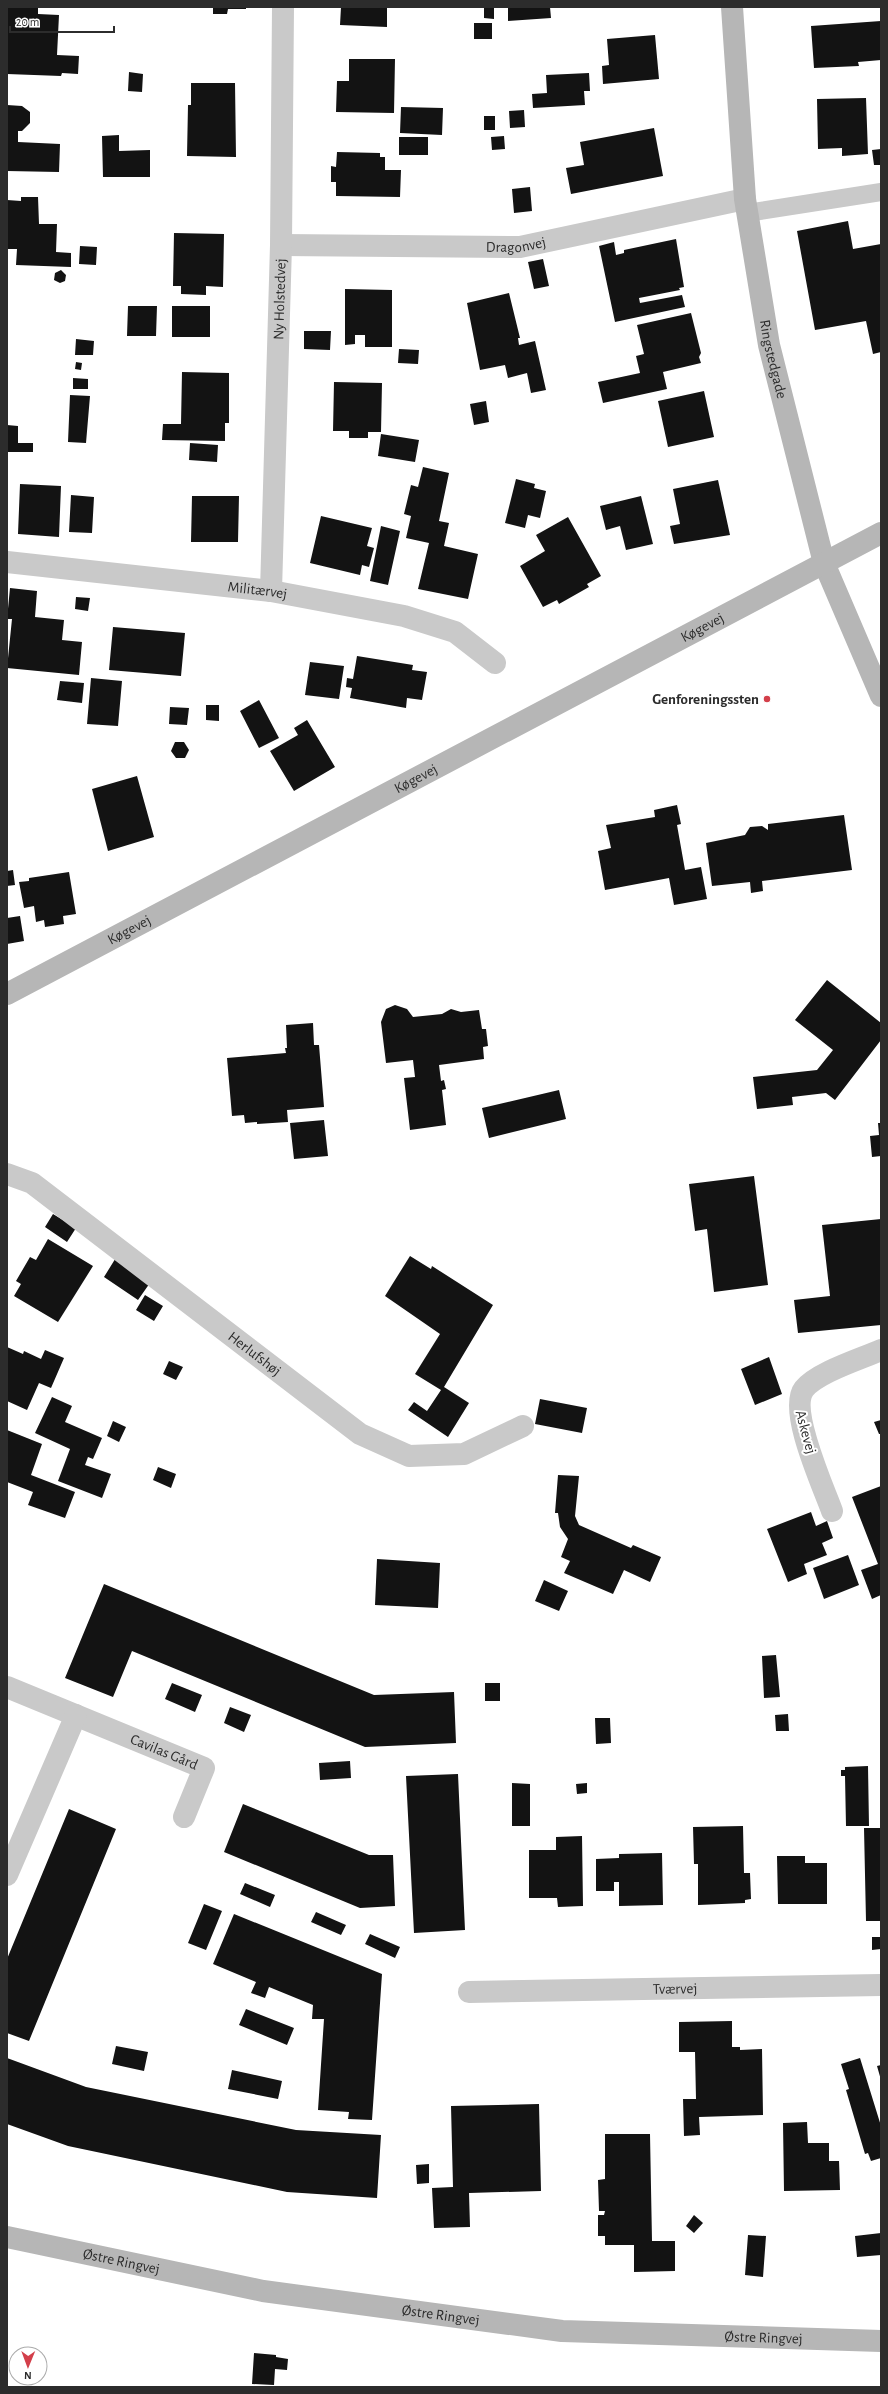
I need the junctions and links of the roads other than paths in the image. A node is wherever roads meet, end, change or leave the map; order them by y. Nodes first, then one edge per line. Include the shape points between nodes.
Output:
1 (283, 7) edge
2 (732, 7) edge
3 (881, 192) edge
4 (746, 206) junction
5 (281, 245) junction
6 (881, 533) edge
7 (7, 562) edge
8 (824, 563) junction
9 (271, 591) junction
10 (495, 663) dead end
11 (881, 696) edge
12 (7, 994) edge
13 (7, 1174) edge
14 (881, 1350) edge
15 (523, 1426) dead end
16 (832, 1511) dead end
17 (7, 1687) edge
18 (76, 1715) junction
19 (184, 1817) dead end
20 (7, 1875) edge
21 (881, 1985) edge
22 (469, 1992) dead end
23 (7, 2237) edge
24 (881, 2341) edge

1 - 5 street, Ny Holstedvej
2 - 4 street, Ringstedgade
3 - 4 lane
4 - 5 street, Dragonvej via 520,246
4 - 8 street, Ringstedgade via 769,344
5 - 9 street, Ny Holstedvej
6 - 8 street, Køgevej
7 - 9 street, Militærvej
8 - 11 street, Ringstedgade
8 - 12 street, Køgevej
9 - 10 street, Militærvej via 404,616 455,632
13 - 15 street, Herlufshøj via 32,1183 360,1434 409,1456 464,1454
14 - 16 street, Askevej via 817,1378 800,1396 798,1407 801,1424
17 - 18 street, Cavilas Gård
18 - 19 street, Cavilas Gård via 204,1768
18 - 20 street
21 - 22 street, Tværvej
23 - 24 street, Østre Ringvej via 263,2291 562,2331

